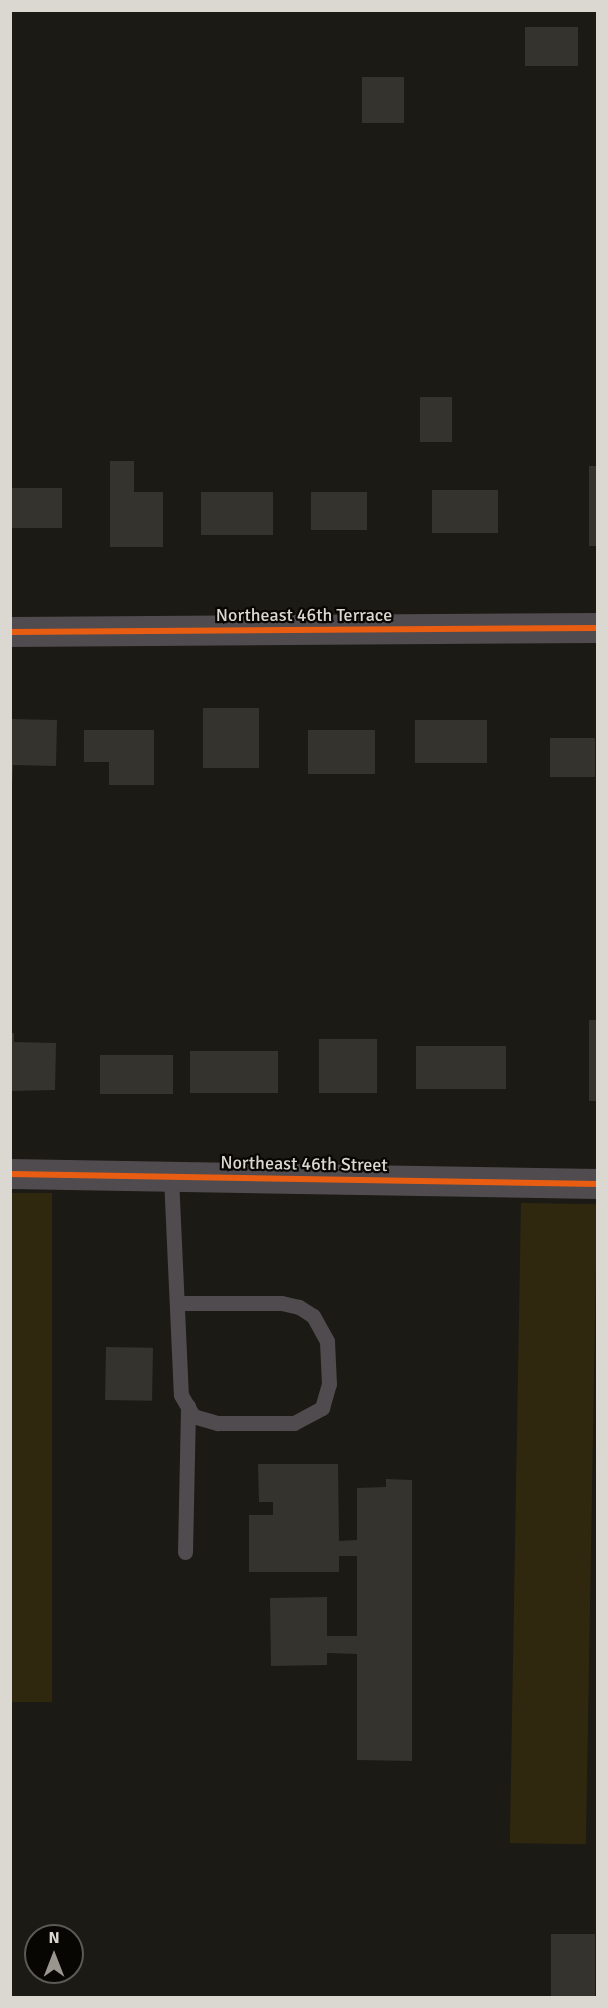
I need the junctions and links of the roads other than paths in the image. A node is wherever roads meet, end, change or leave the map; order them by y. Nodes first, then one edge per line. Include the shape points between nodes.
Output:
1 (597, 628) edge
2 (10, 632) edge
3 (10, 1174) edge
4 (171, 1177) junction
5 (597, 1184) edge
6 (177, 1304) junction
7 (188, 1406) junction
8 (185, 1552) dead end

1 - 2 street, Northeast 46th Terrace
3 - 4 street, Northeast 46th Street
4 - 5 street, Northeast 46th Street
4 - 6 lane
6 - 7 lane via 181,1395
6 - 7 lane via 299,1307 314,1316 327,1341 329,1384 321,1408 294,1423 218,1423 193,1416
7 - 8 lane

